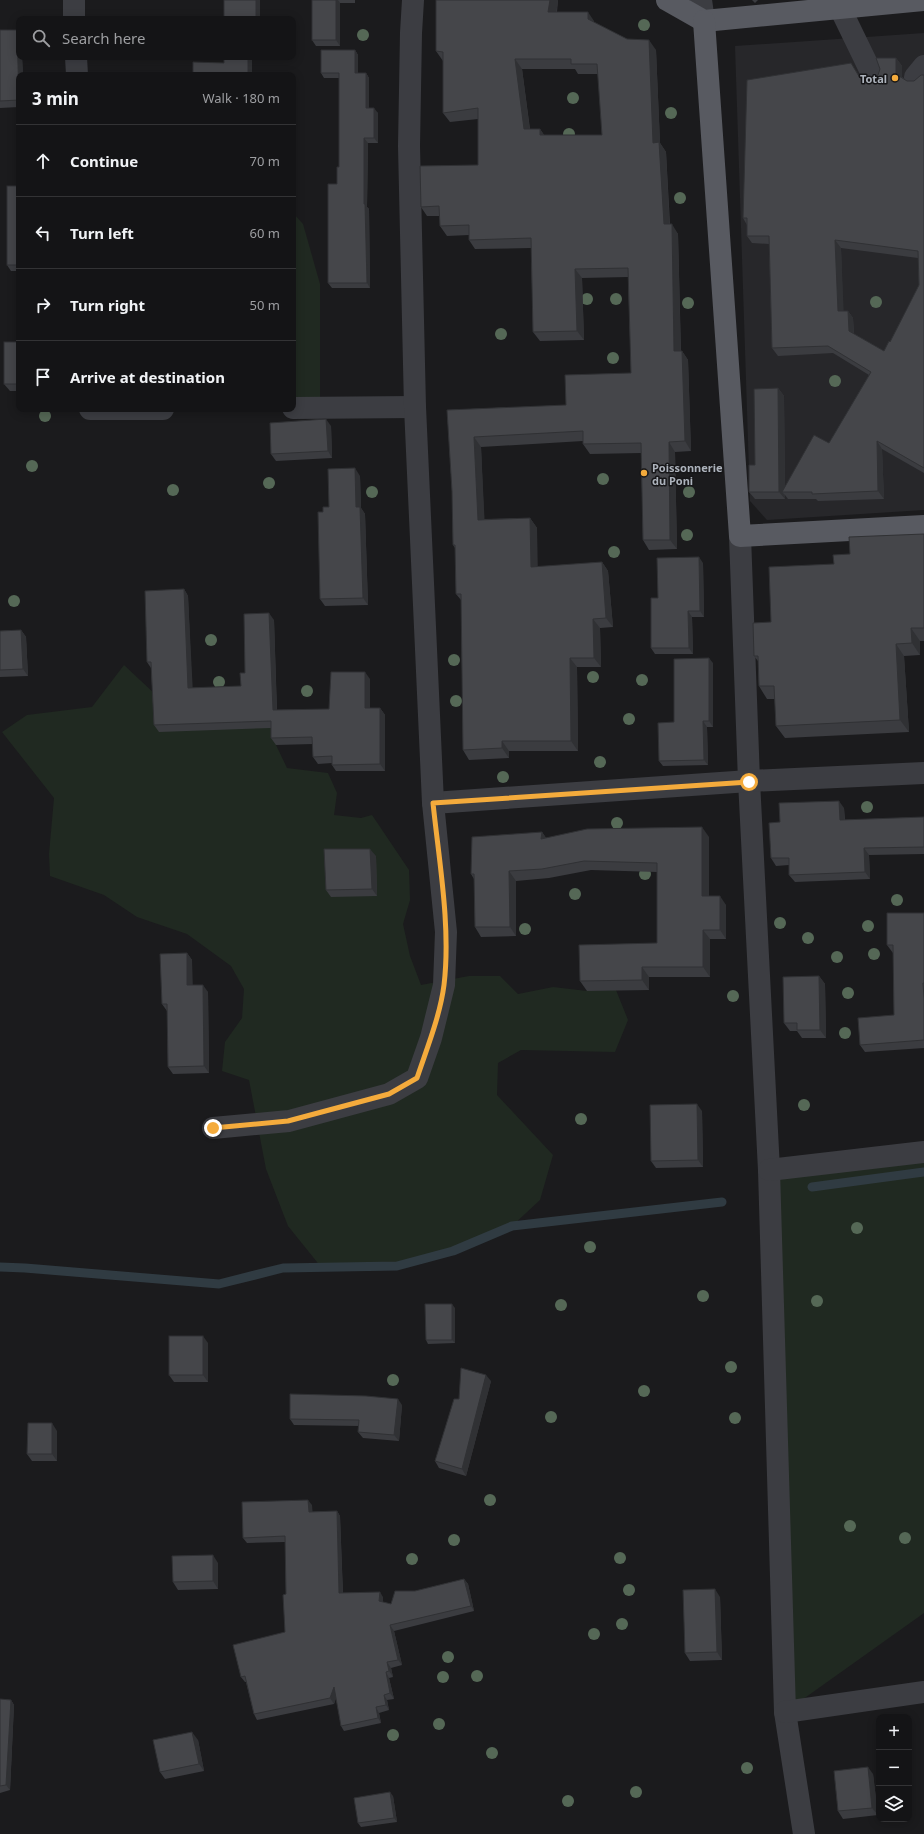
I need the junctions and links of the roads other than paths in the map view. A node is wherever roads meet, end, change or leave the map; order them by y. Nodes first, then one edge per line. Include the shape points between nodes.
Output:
1 (74, 0) edge
2 (413, 0) edge
3 (667, 0) edge
4 (923, 0) edge
5 (840, 8) junction
6 (702, 10) edge
7 (74, 16) edge
8 (76, 60) edge
9 (77, 72) edge
10 (873, 76) dead end
11 (415, 407) junction
12 (296, 408) edge
13 (924, 526) edge
14 (740, 536) junction
15 (924, 773) edge
16 (749, 782) junction
17 (433, 803) junction
18 (213, 1128) dead end
19 (924, 1152) edge
20 (769, 1170) junction
21 (924, 1692) edge
22 (785, 1712) junction
23 (804, 1834) edge

1 - 7 street
2 - 11 street via 409,146
3 - 6 main road
4 - 5 main road
5 - 6 main road
5 - 10 street
6 - 14 main road
8 - 9 street
11 - 12 street
11 - 17 street
13 - 14 main road
14 - 16 street
15 - 16 street
16 - 17 street
16 - 20 street
17 - 18 street via 446,932 444,985 431,1038 417,1078 389,1094 288,1121
19 - 20 street
20 - 22 street
21 - 22 street
22 - 23 street

